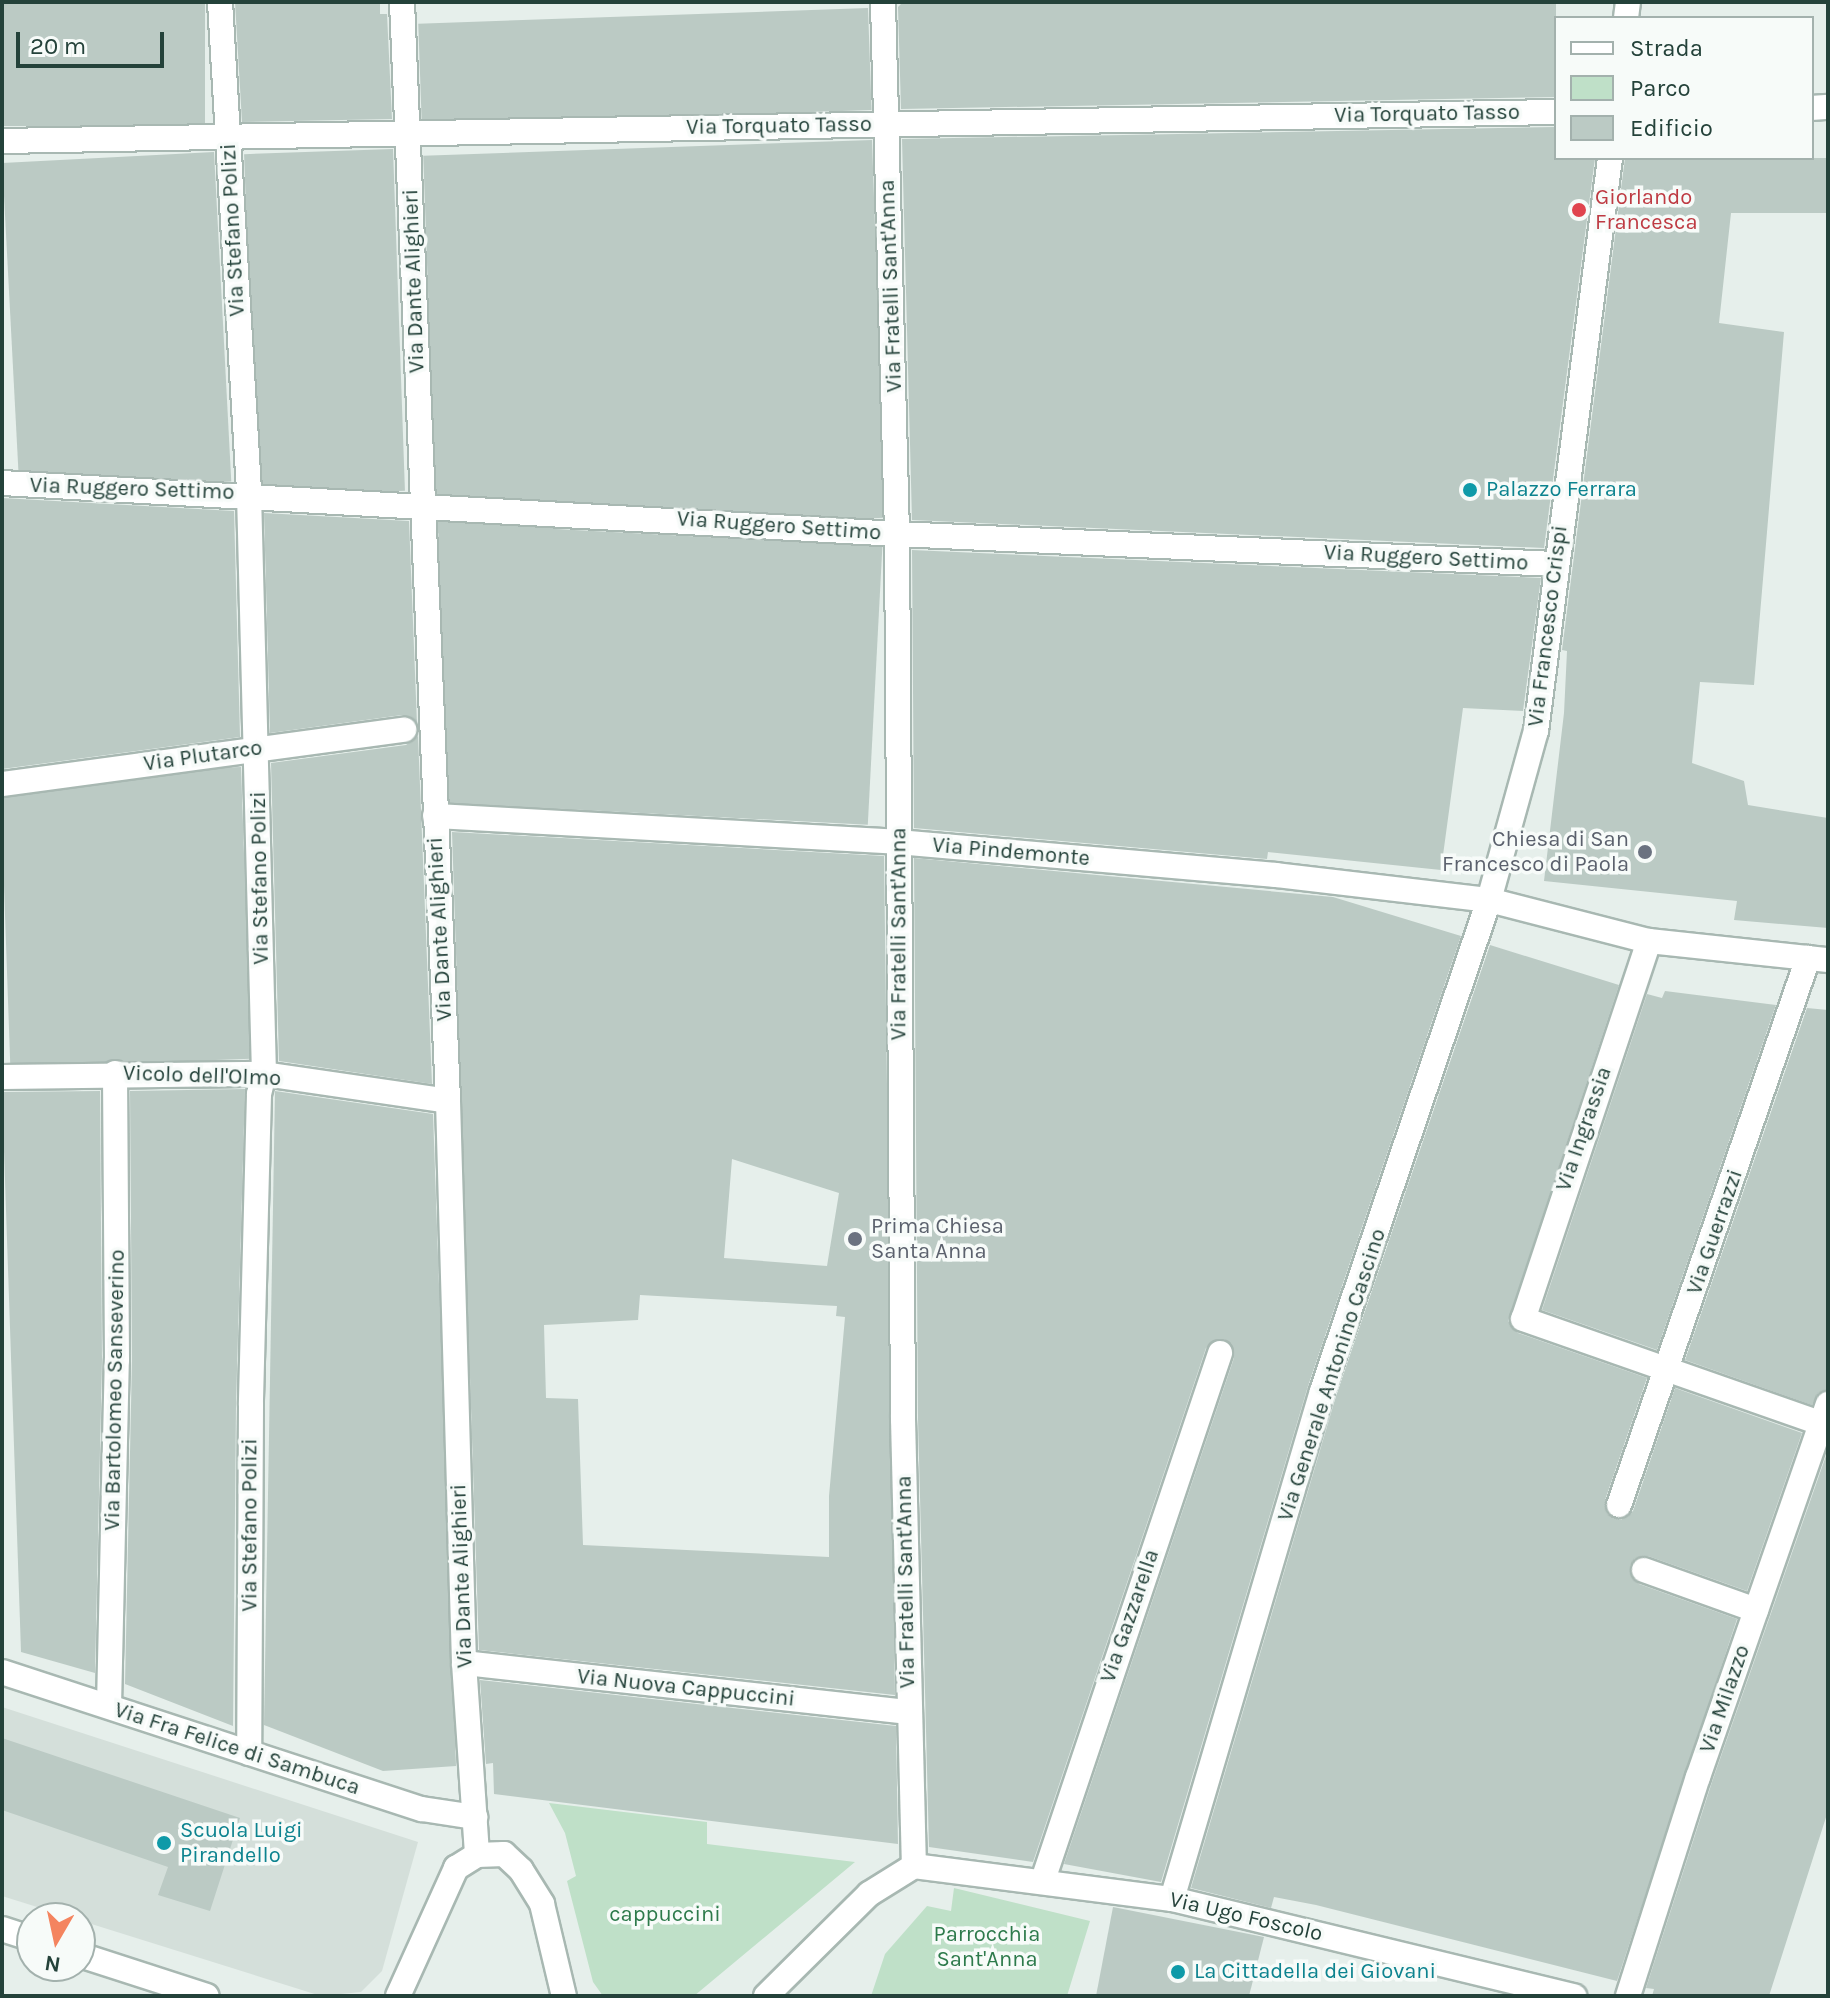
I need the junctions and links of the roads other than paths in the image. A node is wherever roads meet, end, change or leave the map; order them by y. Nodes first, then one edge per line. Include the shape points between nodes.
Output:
1 (220, 2) edge
2 (402, 2) edge
3 (883, 2) edge
4 (1554, 112) edge
5 (887, 124) junction
6 (409, 132) junction
7 (228, 134) junction
8 (2, 141) edge
9 (1610, 160) edge
10 (2, 483) edge
11 (249, 494) junction
12 (422, 504) junction
13 (897, 534) junction
14 (1556, 564) junction
15 (404, 730) dead end
16 (257, 748) junction
17 (2, 784) edge
18 (435, 816) junction
19 (898, 842) junction
20 (1489, 900) junction
21 (1649, 941) junction
22 (1818, 959) edge
23 (115, 1073) junction
24 (264, 1074) junction
25 (2, 1077) edge
26 (448, 1101) junction
27 (1220, 1353) dead end
28 (1668, 1369) junction
29 (1825, 1414) edge
30 (1619, 1505) dead end
31 (1644, 1570) dead end
32 (1756, 1610) junction
33 (464, 1663) junction
34 (2, 1672) edge
35 (109, 1706) junction
36 (908, 1712) junction
37 (249, 1753) junction
38 (475, 1817) junction
39 (477, 1855) junction
40 (914, 1866) junction
41 (1043, 1880) junction
42 (1172, 1899) junction
43 (96, 1960) edge
44 (207, 1996) edge
45 (398, 1996) edge
46 (564, 1996) edge
47 (766, 1996) edge
48 (1574, 1996) edge
49 (1628, 1996) edge

1 - 7 street, Via Stefano Polizi
2 - 6 street, Via Dante Alighieri
3 - 5 street, Via Fratelli Sant'Anna
4 - 5 street, Via Torquato Tasso
5 - 6 street, Via Torquato Tasso
5 - 13 street, Via Fratelli Sant'Anna
6 - 7 street, Via Torquato Tasso
6 - 12 street, Via Dante Alighieri
7 - 8 street, Via Torquato Tasso
7 - 11 street, Via Stefano Polizi
9 - 14 street, Via Francesco Crispi
10 - 11 street, Via Ruggero Settimo
11 - 12 street, Via Ruggero Settimo
11 - 16 street, Via Stefano Polizi
12 - 13 street, Via Ruggero Settimo
12 - 18 street, Via Dante Alighieri
13 - 14 street, Via Ruggero Settimo
13 - 19 street, Via Fratelli Sant'Anna
14 - 20 street, Via Francesco Crispi via 1536,731
15 - 16 street, Via Plutarco
16 - 17 street, Via Plutarco
16 - 24 street, Via Stefano Polizi
18 - 19 street, Via Pindemonte
18 - 26 street, Via Dante Alighieri
19 - 20 street, Via Pindemonte
19 - 36 street, Via Fratelli Sant'Anna
20 - 21 street, Via Pindemonte
20 - 42 street, Via Generale Antonino Cascino via 1322,1391
21 - 22 street, Via Pindemonte
21 - 28 street, Via Ingrassia via 1523,1319
22 - 28 street, Via Guerrazzi
23 - 24 street, Vicolo dell'Olmo
23 - 25 street, Vicolo dell'Olmo
23 - 35 street, Via Bartolomeo Sanseverino via 117,1360
24 - 26 street, Vicolo dell'Olmo
24 - 37 street, Via Stefano Polizi via 259,1094 251,1405
26 - 33 street, Via Dante Alighieri
27 - 41 street, Via Gazzarella
28 - 29 street
28 - 30 street, Via Guerrazzi
29 - 32 street, Via Milazzo
31 - 32 street
32 - 49 street, Via Milazzo
33 - 36 street, Via Nuova Cappuccini
33 - 38 street, Via Dante Alighieri
34 - 35 street, Via Fra Felice di Sambuca
35 - 37 street, Via Fra Felice di Sambuca
36 - 40 street, Via Fratelli Sant'Anna
37 - 38 street, Via Fra Felice di Sambuca via 422,1809
38 - 39 street, Via Dante Alighieri
39 - 45 street via 456,1868 442,1889
39 - 46 street via 504,1854 542,1904
40 - 41 street, Via Ugo Foscolo
40 - 47 street via 869,1894
41 - 42 street, Via Ugo Foscolo
42 - 48 street, Via Ugo Foscolo
43 - 44 street

